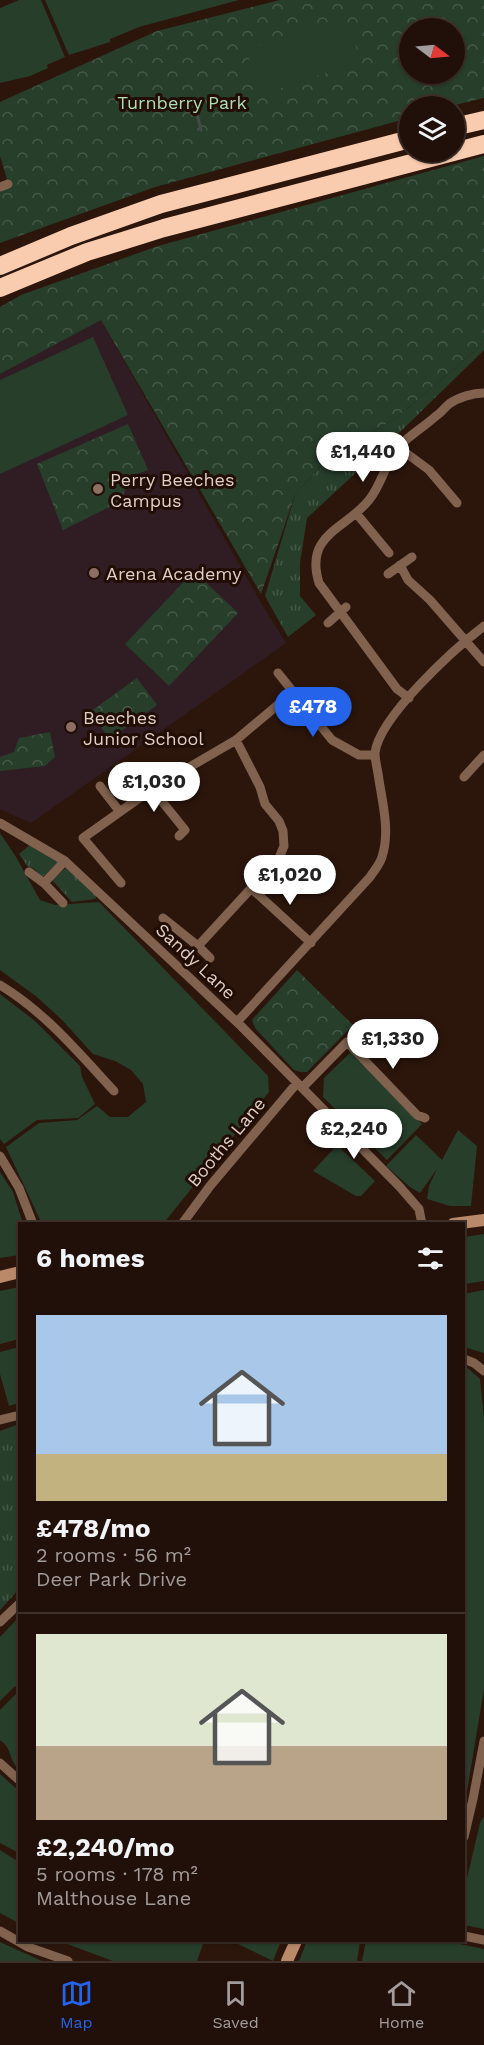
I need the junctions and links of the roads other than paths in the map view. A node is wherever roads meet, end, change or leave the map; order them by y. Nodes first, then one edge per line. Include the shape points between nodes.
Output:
1 (484, 120) edge
2 (465, 124) edge
3 (399, 142) edge
4 (484, 144) edge
5 (0, 266) edge
6 (0, 288) edge
7 (484, 393) edge
8 (398, 447) junction
9 (457, 503) dead end
10 (356, 513) junction
11 (389, 553) dead end
12 (412, 557) dead end
13 (400, 565) junction
14 (388, 574) dead end
15 (343, 610) junction
16 (328, 623) dead end
17 (484, 626) edge
18 (465, 640) junction
19 (484, 662) edge
20 (278, 673) dead end
21 (292, 693) junction
22 (409, 698) junction
23 (236, 740) junction
24 (375, 755) junction
25 (484, 755) edge
26 (467, 757) dead end
27 (474, 766) junction
28 (464, 777) dead end
29 (100, 786) dead end
30 (152, 789) junction
31 (120, 812) junction
32 (0, 823) edge
33 (193, 823) dead end
34 (65, 861) junction
35 (28, 872) dead end
36 (44, 883) junction
37 (121, 883) dead end
38 (251, 888) junction
39 (63, 903) dead end
40 (163, 918) dead end
41 (311, 943) junction
42 (198, 946) junction
43 (210, 958) dead end
44 (0, 985) edge
45 (237, 1022) junction
46 (299, 1085) junction
47 (114, 1091) dead end
48 (425, 1118) dead end
49 (0, 1156) edge
50 (484, 1220) edge
51 (32, 1222) edge
52 (183, 1222) edge
53 (422, 1222) edge
54 (465, 1222) edge
55 (18, 1272) edge
56 (0, 1276) edge
57 (465, 1359) edge
58 (484, 1371) edge
59 (18, 1416) edge
60 (0, 1420) edge
61 (18, 1605) edge
62 (0, 1622) edge
63 (484, 1741) edge
64 (0, 1763) edge
65 (18, 1779) edge
66 (473, 1799) junction
67 (484, 1802) edge
68 (465, 1833) edge
69 (0, 1931) edge
70 (465, 1936) edge
71 (484, 1940) edge
72 (18, 1941) edge
73 (19, 1942) edge
74 (296, 1942) edge
75 (68, 1961) edge
76 (287, 1961) edge

1 - 2 highway
3 - 5 highway via 161,204
4 - 6 highway via 164,228 87,252
7 - 8 street via 449,404
8 - 9 street via 429,470
8 - 10 street via 370,499
10 - 11 street
10 - 15 street via 336,527 317,552 315,570 319,583
12 - 13 street
13 - 14 street
13 - 18 street via 408,580
15 - 16 street
15 - 22 street via 397,689
17 - 18 street
18 - 19 street
18 - 22 street
20 - 21 street
21 - 23 street
21 - 24 street via 332,740 359,755
22 - 24 street via 391,718
23 - 30 street
23 - 38 street via 265,804 283,831 284,846 279,858
24 - 41 street via 385,820 382,860
25 - 27 street
26 - 27 street
27 - 28 street
29 - 31 street
30 - 31 street
30 - 33 street via 182,833
31 - 37 street via 83,838
32 - 34 street, Sandy Lane
34 - 36 street
34 - 45 street, Sandy Lane
35 - 36 street
36 - 39 street
38 - 41 street
38 - 42 street
40 - 42 street
41 - 45 street
42 - 43 street
44 - 47 street via 59,1031
45 - 46 street, Sandy Lane
46 - 48 street, Booths Lane via 347,1042 417,1115
46 - 52 street, Booths Lane
46 - 53 street, Sandy Lane via 419,1209
49 - 51 street via 19,1188
50 - 54 street
55 - 56 street
57 - 58 street
59 - 60 street
61 - 62 street
63 - 66 street
64 - 65 street
66 - 67 street
66 - 68 street
69 - 72 street
70 - 71 street
73 - 75 street
74 - 76 street

